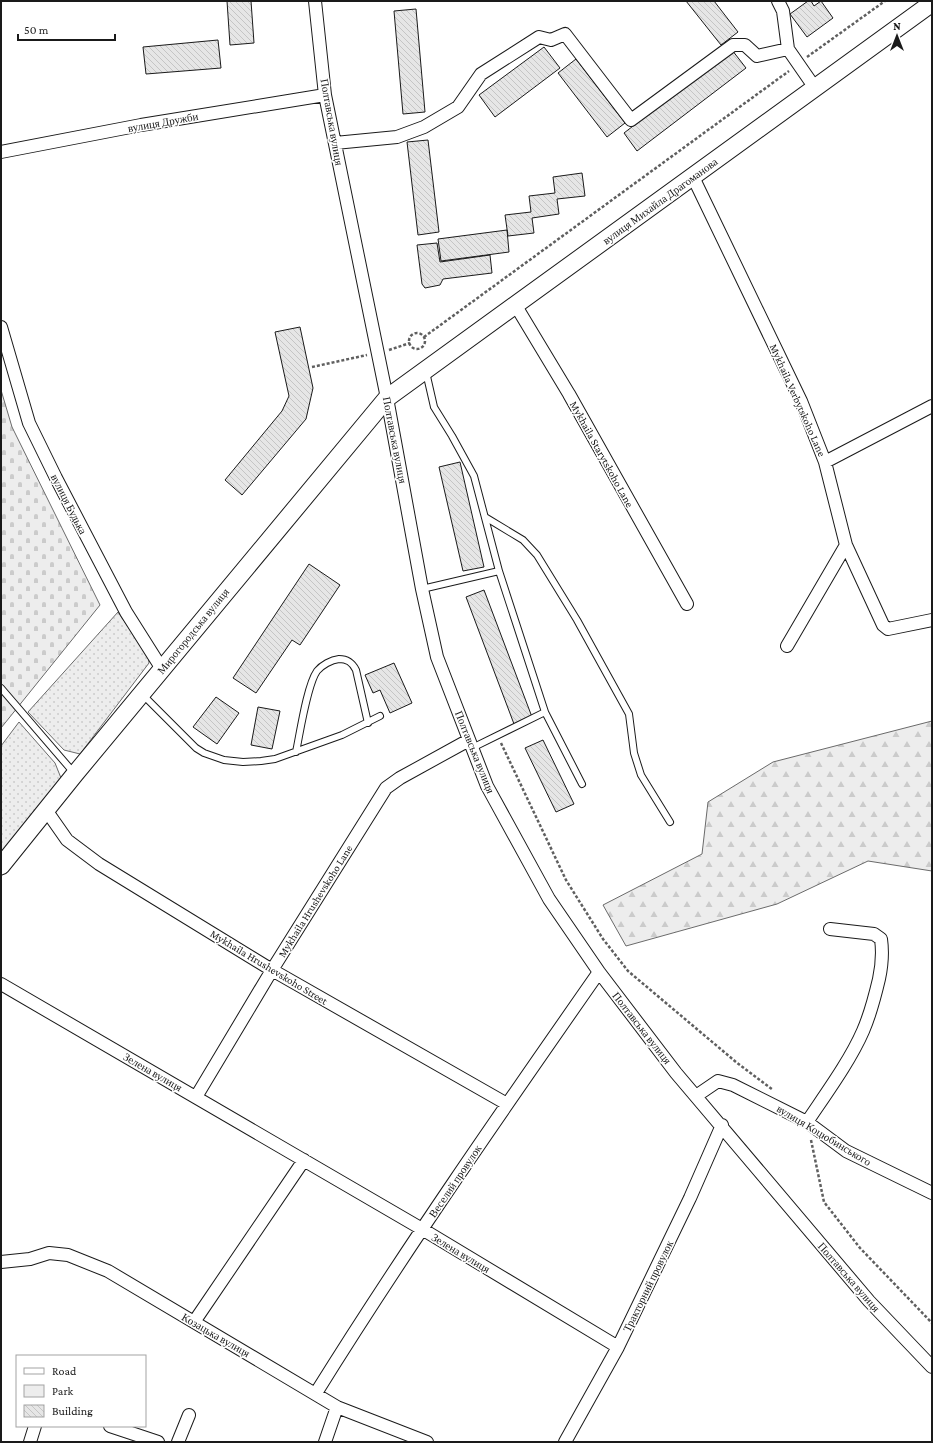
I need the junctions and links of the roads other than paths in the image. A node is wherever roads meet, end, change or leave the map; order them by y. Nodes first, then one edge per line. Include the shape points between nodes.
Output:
1 (315, 1) edge
2 (778, 1) edge
3 (932, 3) edge
4 (788, 49) junction
5 (815, 88) junction
6 (325, 95) junction
7 (335, 143) junction
8 (1, 152) edge
9 (694, 176) junction
10 (516, 306) junction
11 (1, 327) edge
12 (426, 370) junction
13 (387, 398) junction
14 (932, 406) edge
15 (825, 462) junction
16 (485, 517) junction
17 (846, 545) junction
18 (499, 571) junction
19 (422, 589) junction
20 (687, 604) dead end
21 (932, 620) edge
22 (787, 646) dead end
23 (162, 669) junction
24 (1, 688) edge
25 (142, 694) junction
26 (545, 712) junction
27 (380, 716) dead end
28 (368, 722) junction
29 (471, 744) junction
30 (296, 752) junction
31 (75, 774) junction
32 (582, 784) dead end
33 (46, 810) junction
34 (670, 822) dead end
35 (1, 866) edge
36 (830, 929) dead end
37 (272, 970) junction
38 (599, 972) junction
39 (1, 984) edge
40 (696, 1096) junction
41 (196, 1097) junction
42 (507, 1104) junction
43 (807, 1122) junction
44 (722, 1125) junction
45 (304, 1160) junction
46 (932, 1193) edge
47 (422, 1229) junction
48 (1, 1262) edge
49 (194, 1322) junction
50 (618, 1347) junction
51 (932, 1367) edge
52 (316, 1393) junction
53 (337, 1407) junction
54 (189, 1415) dead end
55 (35, 1427) edge
56 (113, 1427) edge
57 (30, 1442) edge
58 (158, 1442) edge
59 (178, 1442) edge
60 (325, 1442) edge
61 (427, 1442) edge
62 (565, 1442) edge

1 - 6 street, Полтавська вулиця
2 - 4 street via 783,11
3 - 5 street, вулиця Михайла Драгоманова
4 - 5 street
4 - 7 street via 757,56 745,45 733,45 630,120 564,34 551,40 538,37 481,74 458,107 424,127 397,137
5 - 9 street, вулиця Михайла Драгоманова
6 - 7 street, Полтавська вулиця
6 - 8 street, вулиця Дружби
7 - 13 street, Полтавська вулиця
9 - 10 street, вулиця Михайла Драгоманова
9 - 15 street, Mykhaila Verbytskoho Lane via 800,401
10 - 12 street, вулиця Михайла Драгоманова
10 - 20 street, Mykhaila Starytskoho Lane
11 - 23 street, вулиця Будька via 29,423 126,612
12 - 13 street, вулиця Михайла Драгоманова
12 - 16 lane via 434,408 474,476
13 - 19 street, Полтавська вулиця
13 - 23 street, Мирогородська вулиця
14 - 15 street
15 - 17 street, Mykhaila Verbytskoho Lane
16 - 18 lane
16 - 34 lane via 523,540 537,554 629,714 634,753 641,775
17 - 21 street, Mykhaila Verbytskoho Lane via 883,625 888,629
17 - 22 street
18 - 19 lane
18 - 26 lane
19 - 29 street, Полтавська вулиця via 437,657
23 - 25 street, Мирогородська вулиця
24 - 31 lane
25 - 30 lane via 204,753 224,760 243,762 275,759
25 - 31 street, Мирогородська вулиця
26 - 29 lane via 497,736
26 - 32 lane
27 - 28 lane
28 - 30 lane
28 - 30 lane via 356,670 352,662 337,659 318,671 311,684
29 - 37 street, Mykhaila Hrushevskoho Lane via 400,778 386,788
29 - 38 street, Полтавська вулиця via 487,786 549,899
31 - 33 street, Мирогородська вулиця
33 - 35 street, Мирогородська вулиця
33 - 37 street, Mykhaila Hrushevskoho Street via 67,840 99,864
36 - 43 street via 874,934 881,939 882,962 863,1032
37 - 41 street, Mykhaila Hrushevskoho Lane
37 - 42 street, Mykhaila Hrushevskoho Street
38 - 40 street, Полтавська вулиця
38 - 42 street, Веселий провулок
39 - 41 street, Зелена вулиця
40 - 43 street, вулиця Коцюбинського via 718,1081 733,1084
40 - 44 street, Полтавська вулиця
41 - 45 street, Зелена вулиця
42 - 47 street, Веселий провулок
43 - 46 street, вулиця Коцюбинського via 846,1151
44 - 50 street, Тракторний провулок
44 - 51 street, Полтавська вулиця via 869,1301
45 - 47 street, Зелена вулиця
45 - 49 street
47 - 50 street, Зелена вулиця
47 - 52 street, Веселий провулок
48 - 49 street, Козацька вулиця via 30,1259 49,1252 68,1255 108,1271
49 - 52 street, Козацька вулиця
50 - 62 street, Тракторний провулок
52 - 53 street, Козацька вулиця
53 - 60 street
53 - 61 street, Козацька вулиця
54 - 59 street
55 - 57 street
56 - 58 street

